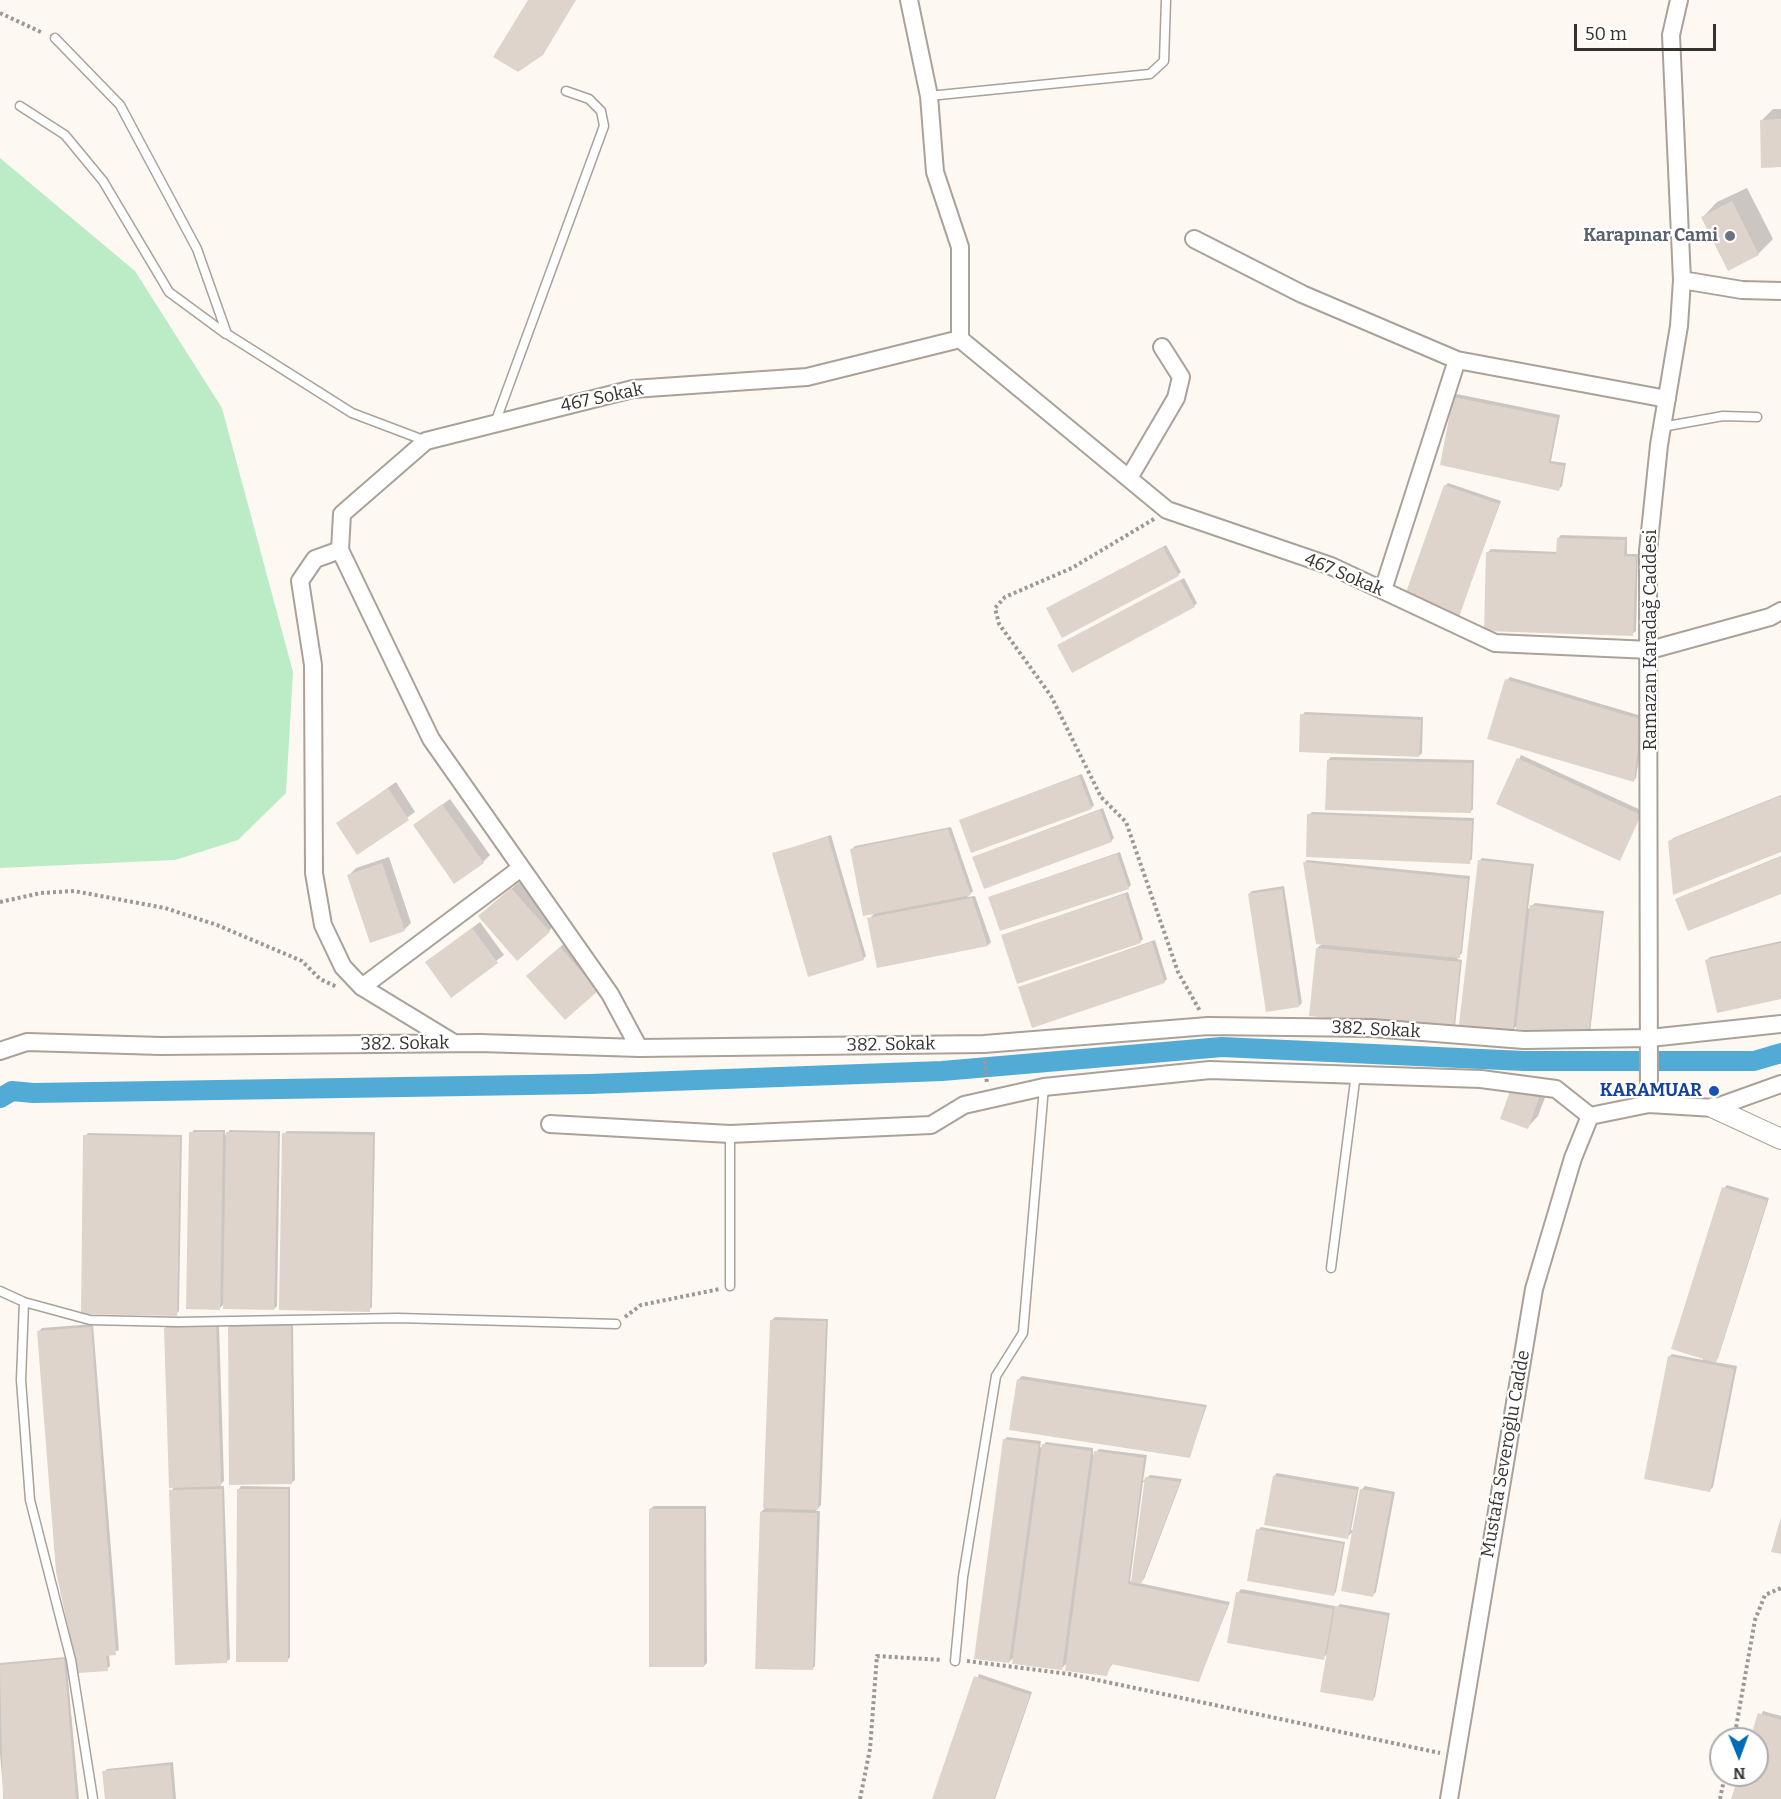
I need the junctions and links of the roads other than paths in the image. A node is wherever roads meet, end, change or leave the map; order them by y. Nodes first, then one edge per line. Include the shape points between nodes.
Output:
1 (909, 0) edge
2 (1166, 0) edge
3 (1679, 0) edge
4 (55, 38) road end
5 (566, 91) dead end
6 (929, 96) junction
7 (20, 106) dead end
8 (1194, 239) dead end
9 (1682, 280) junction
10 (1781, 291) edge
11 (227, 334) junction
12 (960, 339) junction
13 (1161, 347) dead end
14 (1457, 360) junction
15 (1667, 399) junction
16 (1757, 417) dead end
17 (495, 424) junction
18 (1662, 427) junction
19 (426, 441) junction
20 (1129, 478) junction
21 (340, 550) junction
22 (1383, 590) junction
23 (1781, 611) edge
24 (1650, 650) junction
25 (521, 868) junction
26 (362, 987) junction
27 (1781, 1024) edge
28 (1650, 1038) junction
29 (456, 1044) junction
30 (639, 1048) junction
31 (0, 1051) edge
32 (1356, 1074) junction
33 (1781, 1084) edge
34 (1044, 1087) junction
35 (1649, 1104) junction
36 (1714, 1108) junction
37 (1590, 1116) junction
38 (550, 1124) dead end
39 (730, 1134) junction
40 (1781, 1139) edge
41 (1331, 1268) dead end
42 (730, 1286) road end
43 (0, 1291) edge
44 (24, 1302) junction
45 (616, 1324) road end
46 (955, 1660) road end
47 (93, 1799) edge
48 (1449, 1799) edge

1 - 6 street
2 - 6 lane via 1164,61 1150,74
3 - 9 street, Ramazan Karadağ Caddesi via 1671,34
4 - 11 lane via 120,105 197,249
5 - 17 lane via 589,99 601,111 604,126
6 - 12 street via 934,171 960,247
7 - 11 lane via 65,135 103,181 169,292
8 - 14 street via 1302,294
9 - 10 street via 1742,290
9 - 15 street, Ramazan Karadağ Caddesi
11 - 19 lane via 352,413
12 - 17 street, 467 Sokak via 807,377 633,388
12 - 20 street, 467 Sokak
13 - 20 street via 1181,377 1176,398
14 - 15 street
14 - 22 street
15 - 18 street, Ramazan Karadağ Caddesi
16 - 18 lane via 1723,416
17 - 19 street, 467 Sokak
18 - 24 street, Ramazan Karadağ Caddesi via 1648,552
19 - 21 street, 467 Sokak via 342,514
20 - 22 street, 467 Sokak via 1167,510 1331,566
21 - 25 street via 431,739
21 - 26 street via 315,559 300,581 313,665 314,873 323,925 344,967
22 - 24 street, 467 Sokak via 1495,643
23 - 24 street, 467 Sokak
24 - 28 street, Ramazan Karadağ Caddesi
25 - 26 street
25 - 30 street via 610,994
26 - 29 street
27 - 28 street, 382. Sokak
28 - 30 street, 382. Sokak via 1524,1040 1372,1028 1208,1026 1030,1042
28 - 35 street, Ramazan Karadağ Caddesi
29 - 30 street, 382. Sokak
29 - 31 street, 382. Sokak via 161,1046 27,1042
32 - 34 street via 1210,1070
32 - 37 street via 1481,1079 1556,1089
32 - 41 lane
33 - 36 street
34 - 39 street via 964,1105 931,1125
34 - 46 lane via 1023,1333 996,1376 963,1577
35 - 36 street
35 - 37 street
36 - 40 street
37 - 48 street, Mustafa Severoğlu Cadde via 1573,1158 1534,1289
38 - 39 street
39 - 42 lane
43 - 44 lane
44 - 45 lane via 90,1320 398,1318
44 - 47 lane via 21,1380 30,1500 71,1660

